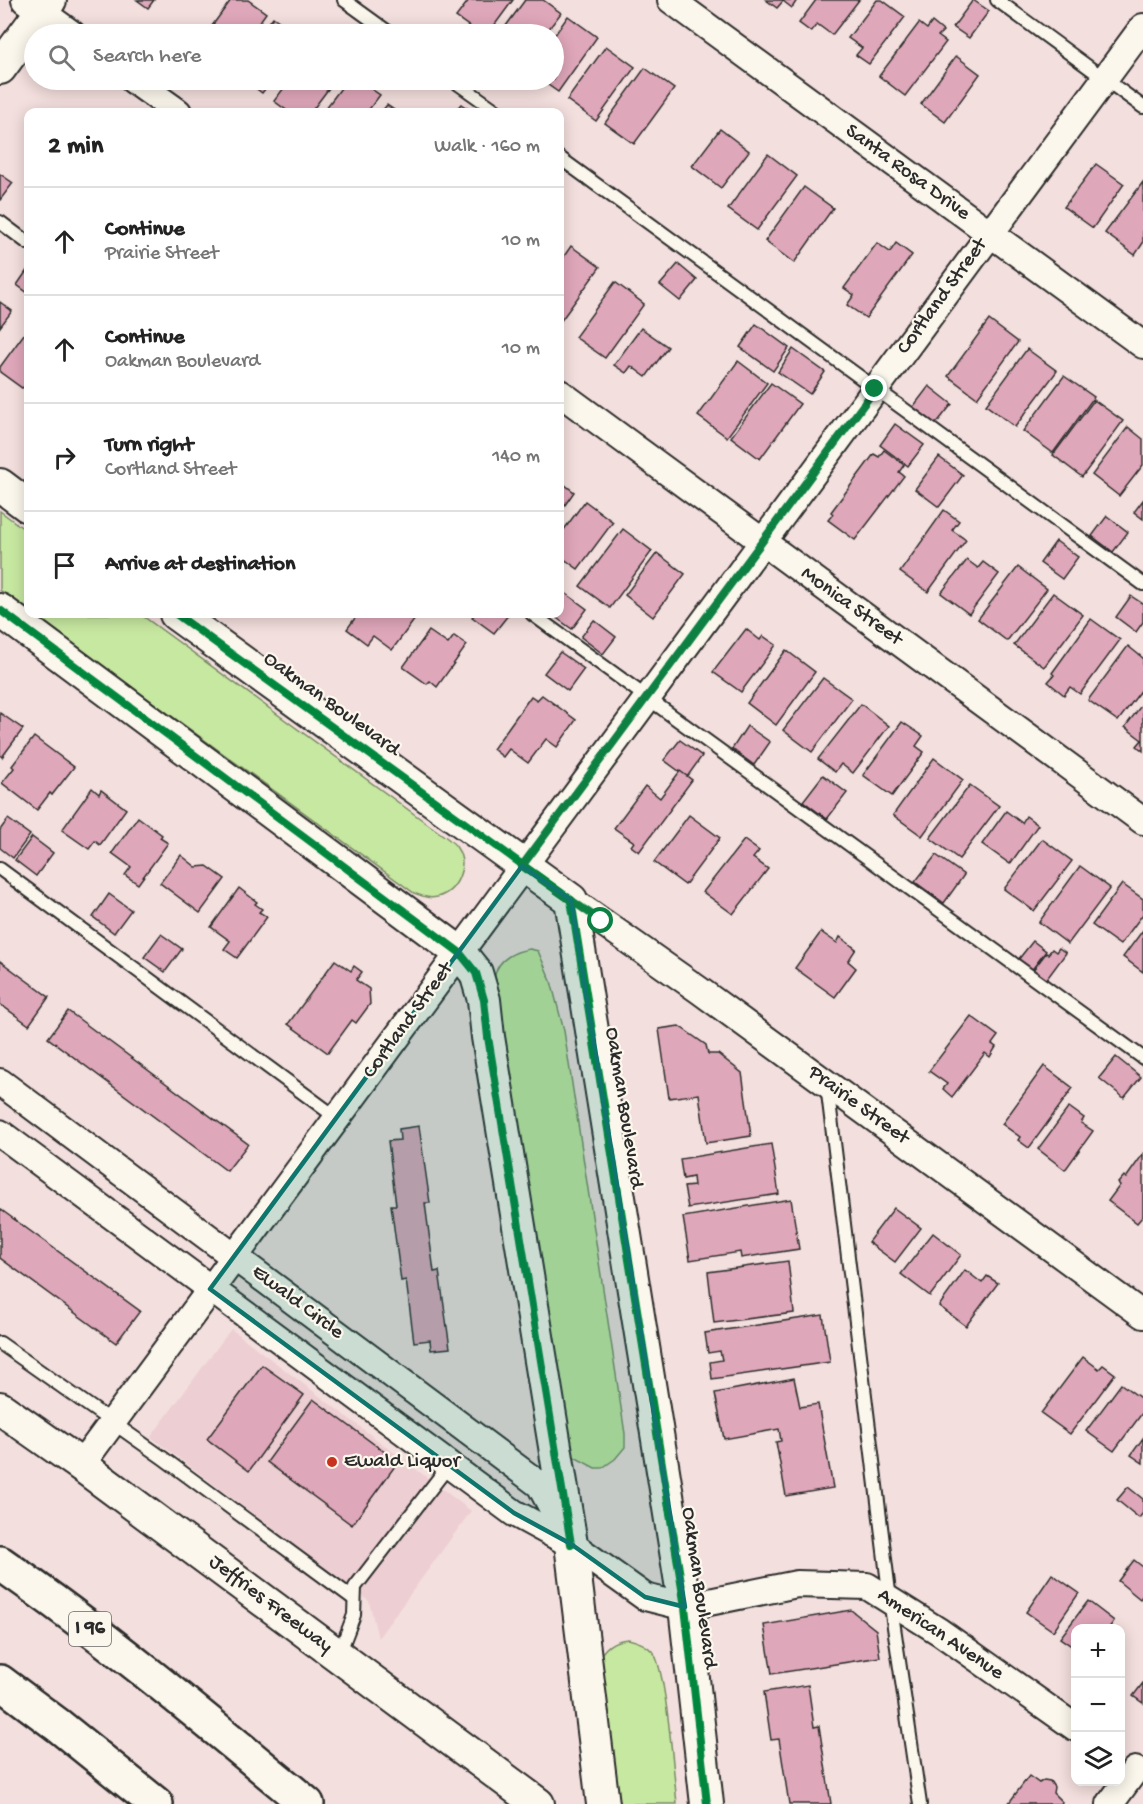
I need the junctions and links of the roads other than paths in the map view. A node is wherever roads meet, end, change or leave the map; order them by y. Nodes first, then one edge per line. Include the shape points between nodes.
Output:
1 (344, 0) edge
2 (671, 0) edge
3 (997, 0) edge
4 (39, 4) edge
5 (27, 24) edge
6 (61, 24) edge
7 (377, 24) edge
8 (1143, 27) edge
9 (24, 29) edge
10 (0, 68) edge
11 (1104, 79) junction
12 (147, 90) edge
13 (467, 90) edge
14 (1143, 107) edge
15 (172, 108) edge
16 (492, 108) edge
17 (564, 161) edge
18 (0, 222) edge
19 (990, 233) junction
20 (24, 240) edge
21 (1143, 345) edge
22 (875, 389) junction
23 (564, 396) edge
24 (0, 485) edge
25 (24, 503) edge
26 (762, 542) junction
27 (1143, 584) edge
28 (0, 610) edge
29 (181, 618) edge
30 (537, 618) edge
31 (647, 698) junction
32 (1143, 820) edge
33 (522, 866) junction
34 (0, 869) edge
35 (571, 900) junction
36 (459, 952) junction
37 (1143, 1058) edge
38 (0, 1082) edge
39 (827, 1084) junction
40 (337, 1118) junction
41 (0, 1133) edge
42 (235, 1257) junction
43 (210, 1289) junction
44 (1143, 1315) edge
45 (0, 1343) edge
46 (0, 1408) edge
47 (113, 1422) junction
48 (81, 1465) junction
49 (449, 1465) junction
50 (571, 1544) junction
51 (0, 1563) edge
52 (354, 1599) junction
53 (890, 1600) junction
54 (685, 1607) junction
55 (338, 1656) junction
56 (0, 1682) edge
57 (1071, 1724) edge
58 (1133, 1769) edge
59 (156, 1804) edge
60 (307, 1804) edge
61 (538, 1804) edge
62 (603, 1804) edge
63 (707, 1804) edge
64 (920, 1804) edge
65 (1110, 1804) edge

1 - 7 lane
2 - 19 street, Santa Rosa Drive
3 - 11 lane
4 - 5 street
4 - 6 street
8 - 11 street, Cortland Street
9 - 10 street
11 - 14 lane
11 - 19 street, Cortland Street
12 - 15 street
13 - 16 lane
17 - 22 lane
18 - 20 lane
19 - 21 street, Santa Rosa Drive
19 - 22 street, Cortland Street
22 - 26 street, Cortland Street
22 - 27 lane
23 - 26 street, Monica Street
24 - 25 street
26 - 31 street, Cortland Street
26 - 32 street, Monica Street
28 - 36 street
29 - 33 street, Oakman Boulevard
30 - 31 lane
31 - 33 street, Cortland Street
31 - 37 lane
33 - 35 street, Oakman Boulevard
33 - 36 street, Cortland Street
34 - 40 lane
35 - 39 street, Prairie Street
35 - 54 street, Oakman Boulevard
36 - 40 street, Cortland Street
36 - 50 street via 476,973 484,1000
38 - 42 street, Ewald Circle
39 - 44 street, Prairie Street
39 - 53 lane
40 - 42 street, Cortland Street
41 - 43 street, Ewald Circle
42 - 43 street, Cortland Street
42 - 50 street, Ewald Circle via 540,1485
43 - 47 street, Cortland Street
43 - 49 street, Ewald Circle
45 - 47 lane
46 - 48 street, Jeffries Freeway
47 - 48 street, Cortland Street
47 - 52 lane
48 - 55 street, Jeffries Freeway
49 - 50 street, Ewald Circle via 514,1513
49 - 52 lane via 355,1587
50 - 54 street, Ewald Circle via 645,1597
50 - 62 street
51 - 60 highway, I 96 via 178,1697
52 - 55 lane via 354,1615
53 - 54 street, American Avenue via 867,1586 797,1584
53 - 57 street, American Avenue
53 - 64 lane
54 - 63 street, Oakman Boulevard
55 - 61 street, Jeffries Freeway
56 - 59 highway
58 - 65 street

